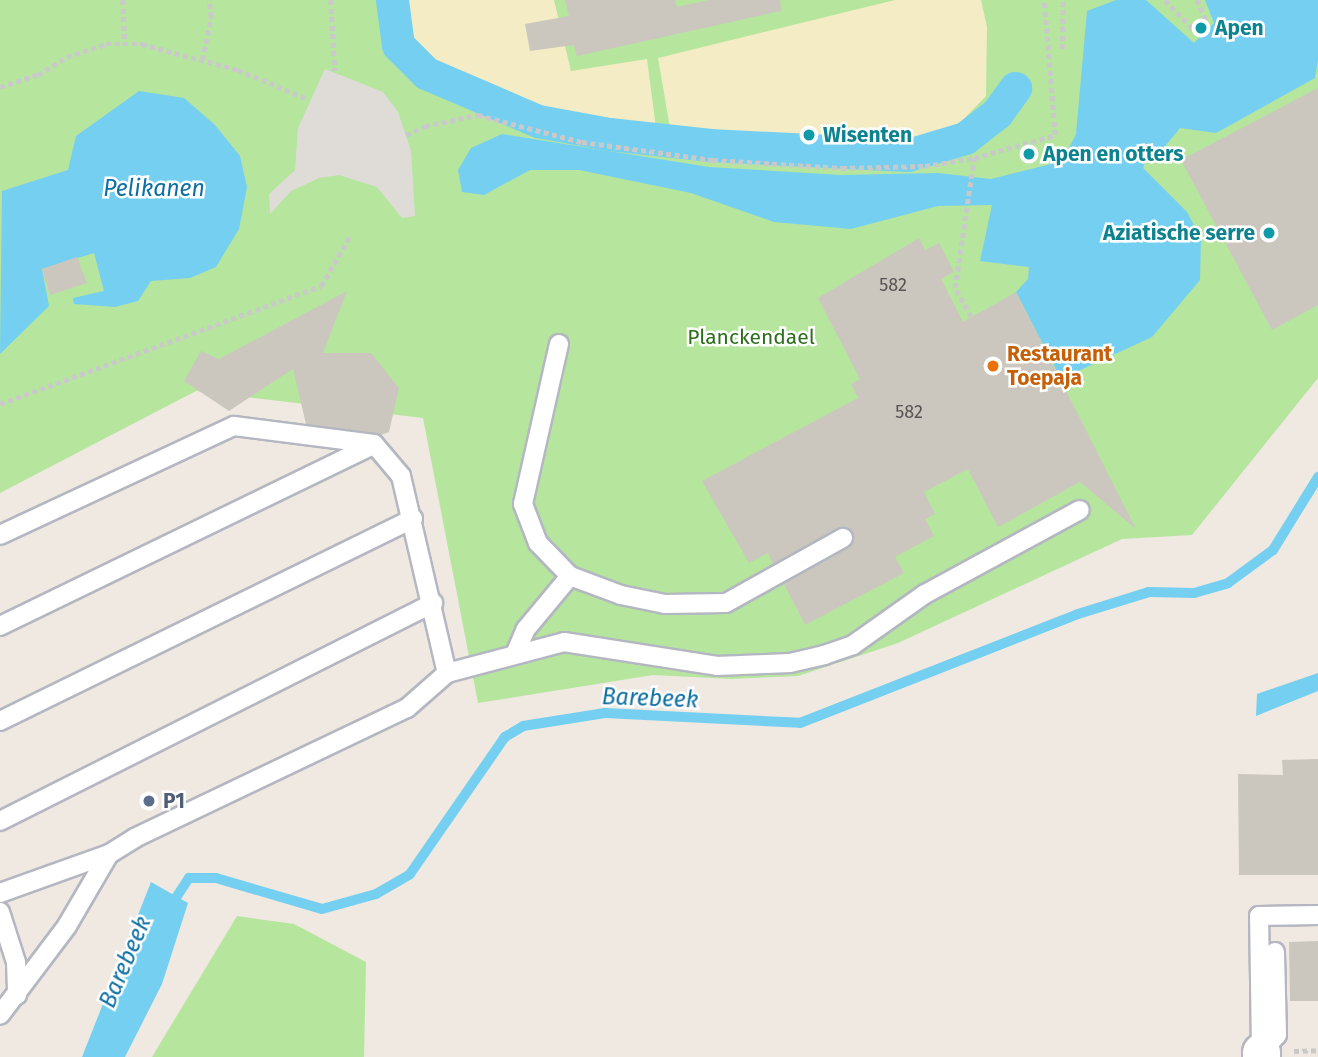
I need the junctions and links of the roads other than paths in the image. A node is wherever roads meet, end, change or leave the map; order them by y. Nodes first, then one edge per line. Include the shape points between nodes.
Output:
1 (559, 344) dead end
2 (374, 444) junction
3 (1080, 510) dead end
4 (413, 519) junction
5 (0, 535) edge
6 (843, 538) dead end
7 (570, 576) junction
8 (433, 603) junction
9 (0, 626) edge
10 (516, 652) junction
11 (447, 673) junction
12 (0, 721) edge
13 (0, 821) edge
14 (109, 854) junction
15 (0, 893) edge
16 (0, 912) edge
17 (1318, 915) edge
18 (1275, 952) dead end
19 (18, 995) junction
20 (0, 1009) edge
21 (0, 1015) edge
22 (1261, 1055) edge

1 - 7 lane via 523,504 538,543
2 - 4 lane via 401,476
2 - 5 lane via 234,426
2 - 9 lane
3 - 10 lane via 925,594 853,645 824,655 790,663 718,666 564,642
4 - 8 lane
4 - 12 lane
6 - 7 lane via 726,603 665,604 621,595
7 - 10 lane via 526,629
8 - 11 lane
8 - 13 lane
10 - 11 lane
11 - 14 lane via 407,708
14 - 15 lane
14 - 19 lane
16 - 19 lane via 16,962
17 - 22 lane via 1259,916
18 - 22 lane via 1277,1035
19 - 20 lane
19 - 21 lane

